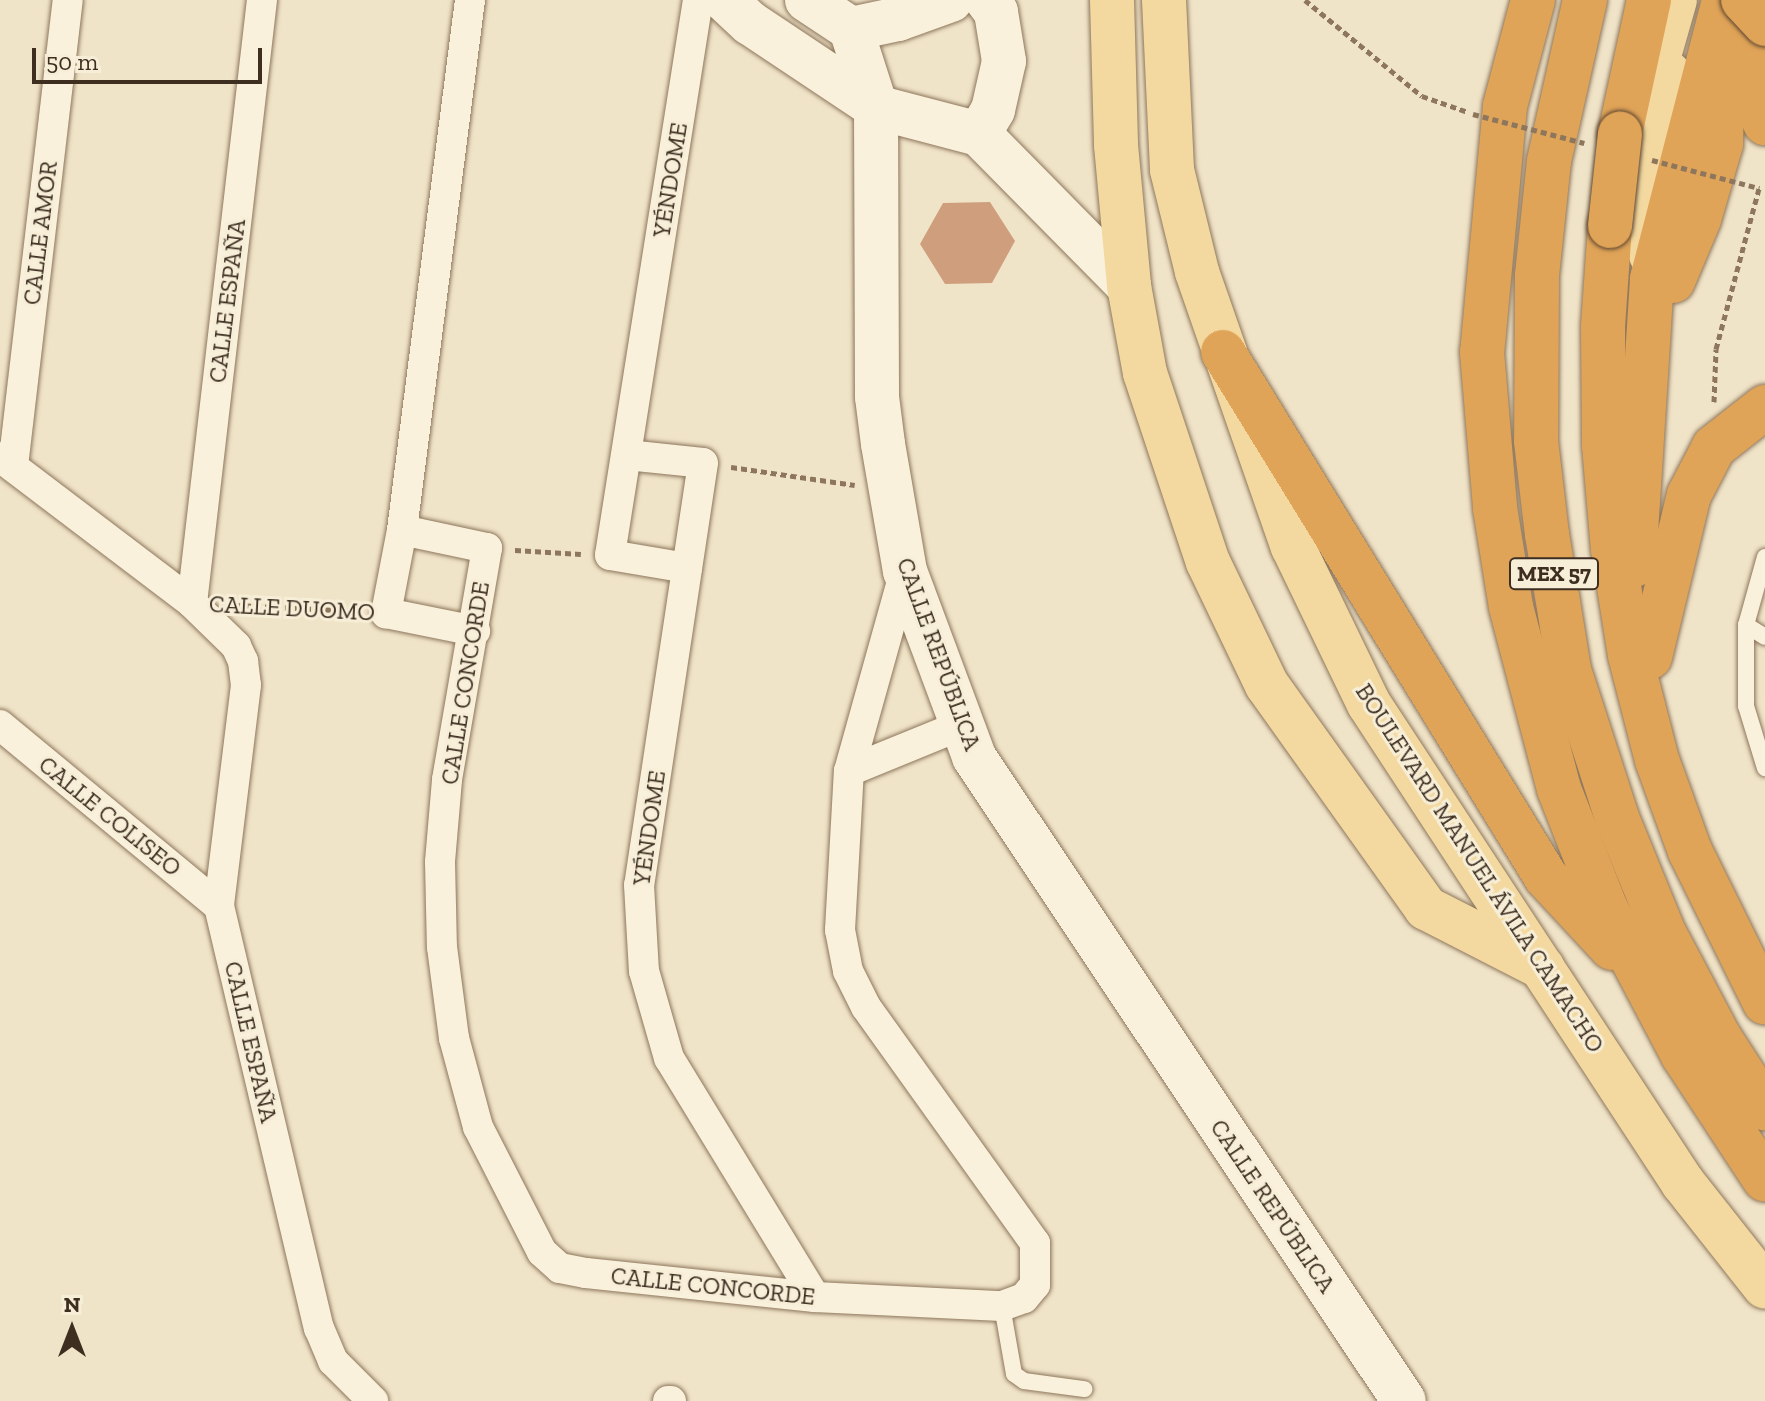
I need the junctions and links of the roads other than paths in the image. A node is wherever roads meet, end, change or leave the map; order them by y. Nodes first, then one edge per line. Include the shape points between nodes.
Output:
1 (68, 0) edge
2 (262, 0) edge
3 (470, 0) edge
4 (698, 0) edge
5 (725, 0) edge
6 (807, 0) edge
7 (951, 0) edge
8 (987, 0) edge
9 (1112, 0) edge
10 (1164, 0) edge
11 (1533, 0) edge
12 (1585, 0) edge
13 (1666, 2) edge
14 (1765, 5) edge
15 (1730, 6) edge
16 (1765, 24) edge
17 (851, 29) junction
18 (1723, 69) junction
19 (1668, 87) junction
20 (876, 107) junction
21 (1765, 123) edge
22 (979, 134) junction
23 (1765, 139) edge
24 (1721, 144) junction
25 (1662, 283) junction
26 (1129, 286) junction
27 (1223, 352) junction
28 (1765, 407) edge
29 (627, 455) junction
30 (6, 462) edge
31 (402, 530) junction
32 (1765, 557) edge
33 (687, 568) junction
34 (905, 571) junction
35 (1632, 579) junction
36 (192, 603) junction
37 (1746, 625) junction
38 (475, 631) junction
39 (1765, 637) edge
40 (1650, 657) junction
41 (243, 661) joint
42 (1746, 706) junction
43 (1765, 720) edge
44 (0, 725) edge
45 (962, 725) junction
46 (1765, 768) edge
47 (849, 771) junction
48 (219, 906) junction
49 (1765, 963) edge
50 (1545, 969) junction
51 (1638, 977) junction
52 (1765, 1003) edge
53 (1765, 1108) edge
54 (1765, 1180) edge
55 (1765, 1287) edge
56 (815, 1297) junction
57 (1002, 1306) junction
58 (1084, 1389) dead end
59 (373, 1401) edge
60 (1404, 1401) edge

1 - 30 street, CALLE AMOR
2 - 36 street, CALLE ESPAÑA
3 - 31 street
4 - 29 street, YÉNDOME
5 - 20 street via 795,55
6 - 17 street
7 - 17 street
8 - 22 street via 996,12 1004,61 993,110
9 - 26 main road via 1116,145
10 - 27 main road, BOULEVARD MANUEL ÁVILA CAMACHO via 1172,170
11 - 51 highway, MEX 57 via 1505,106 1489,244 1482,352 1486,431 1511,607 1534,704 1583,853
12 - 53 highway, MEX 57 via 1549,161 1537,276 1536,441 1569,670 1617,818 1664,933 1719,1037
13 - 19 main road
13 - 35 main road via 1617,261 1611,386 1617,482
13 - 52 highway, bridge via 1620,134 1606,283 1604,445 1613,549 1630,655 1657,760 1690,851
14 - 21 highway via 1755,30 1748,85
15 - 16 highway, bridge
15 - 18 highway
15 - 19 highway via 1698,56
15 - 25 highway
17 - 20 street, CALLE REPÚBLICA
18 - 24 highway
18 - 25 highway
19 - 25 main road via 1649,215
20 - 22 street
20 - 34 street, CALLE REPÚBLICA via 877,397
22 - 26 street
23 - 24 highway
24 - 25 highway via 1699,219
25 - 35 highway
26 - 50 main road via 1145,373 1208,562 1267,685 1426,908
27 - 50 main road, BOULEVARD MANUEL ÁVILA CAMACHO via 1293,547 1369,704
27 - 51 highway via 1546,877
28 - 40 highway via 1714,447 1689,495
29 - 33 street via 610,555
29 - 33 street, YÉNDOME via 703,463
30 - 36 street, CALLE DUOMO
31 - 38 street, CALLE CONCORDE via 487,548
31 - 38 street, CALLE DUOMO via 386,613
32 - 37 lane
33 - 56 street, YÉNDOME via 639,885 644,971 669,1058
34 - 45 street, CALLE REPÚBLICA
34 - 47 street
35 - 40 main road
36 - 41 street, CALLE DUOMO via 236,646
37 - 39 lane
37 - 42 lane
38 - 56 street, CALLE CONCORDE via 447,780 440,862 442,947 454,1038 478,1127 535,1239 550,1261 574,1271
40 - 49 main road via 1692,805
41 - 48 street, CALLE ESPAÑA via 246,685
42 - 43 lane
42 - 46 lane
44 - 48 street, CALLE COLISEO
45 - 47 street
45 - 60 street, CALLE REPÚBLICA via 974,757
47 - 57 street via 839,894 848,971 866,1007 1035,1243 1035,1285 1024,1298
48 - 59 street, CALLE ESPAÑA via 319,1328 333,1361
50 - 55 main road, BOULEVARD MANUEL ÁVILA CAMACHO via 1683,1183
51 - 54 highway, MEX 57
56 - 57 street, CALLE CONCORDE
57 - 58 lane via 1014,1374 1024,1381

